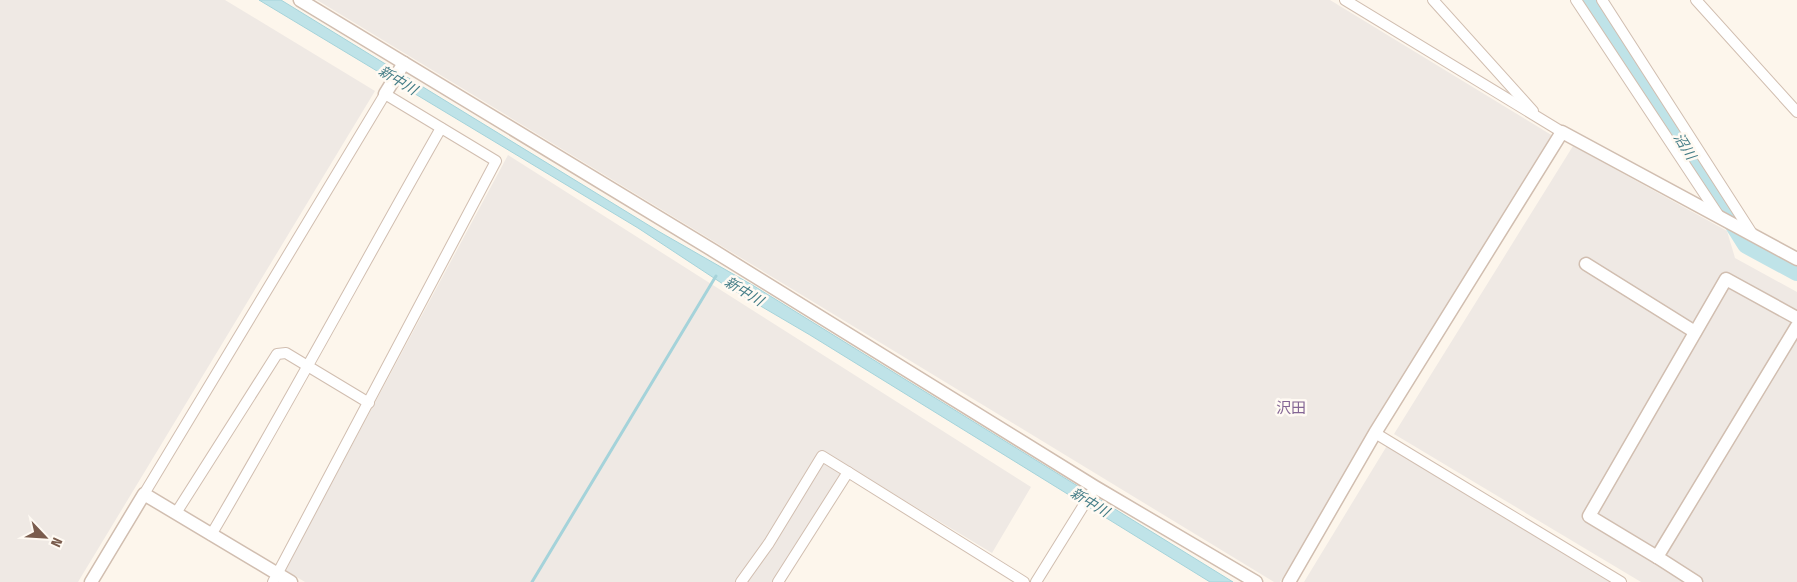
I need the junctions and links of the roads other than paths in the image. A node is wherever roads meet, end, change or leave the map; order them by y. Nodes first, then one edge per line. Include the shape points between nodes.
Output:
1 (300, 0) edge
2 (1345, 0) edge
3 (1433, 0) edge
4 (1576, 0) edge
5 (1602, 0) edge
6 (1696, 0) edge
7 (404, 63) junction
8 (386, 94) junction
9 (1797, 112) edge
10 (1540, 120) junction
11 (441, 128) junction
12 (1562, 132) junction
13 (1721, 218) junction
14 (1750, 234) junction
15 (1797, 259) edge
16 (1586, 264) dead end
17 (1797, 318) edge
18 (1797, 326) edge
19 (1695, 332) junction
20 (307, 367) junction
21 (369, 403) junction
22 (1376, 433) junction
23 (848, 472) junction
24 (1095, 487) junction
25 (144, 494) junction
26 (176, 513) junction
27 (211, 535) junction
28 (1657, 557) junction
29 (275, 578) edge
30 (92, 582) edge
31 (291, 582) edge
32 (741, 582) edge
33 (778, 582) edge
34 (1024, 582) edge
35 (1036, 582) edge
36 (1256, 582) edge
37 (1289, 582) edge
38 (1621, 582) edge
39 (1696, 582) edge

1 - 7 street
2 - 10 street
3 - 10 street
4 - 13 street
5 - 14 street
6 - 9 street
7 - 8 street
7 - 24 street
8 - 11 street
8 - 25 street
10 - 12 street
11 - 20 street
11 - 21 street via 496,161
12 - 13 street
12 - 22 street
13 - 14 street
14 - 15 street
16 - 19 street
17 - 19 street via 1726,279
18 - 28 street
19 - 28 street via 1589,516
20 - 21 street
20 - 26 street via 286,354 278,354
20 - 27 street
21 - 29 street
22 - 37 street
22 - 38 street
23 - 32 street via 822,456
23 - 33 street
23 - 34 street
24 - 35 street
24 - 36 street
25 - 26 street
25 - 30 street
26 - 27 street
27 - 29 street
28 - 39 street
29 - 31 street

